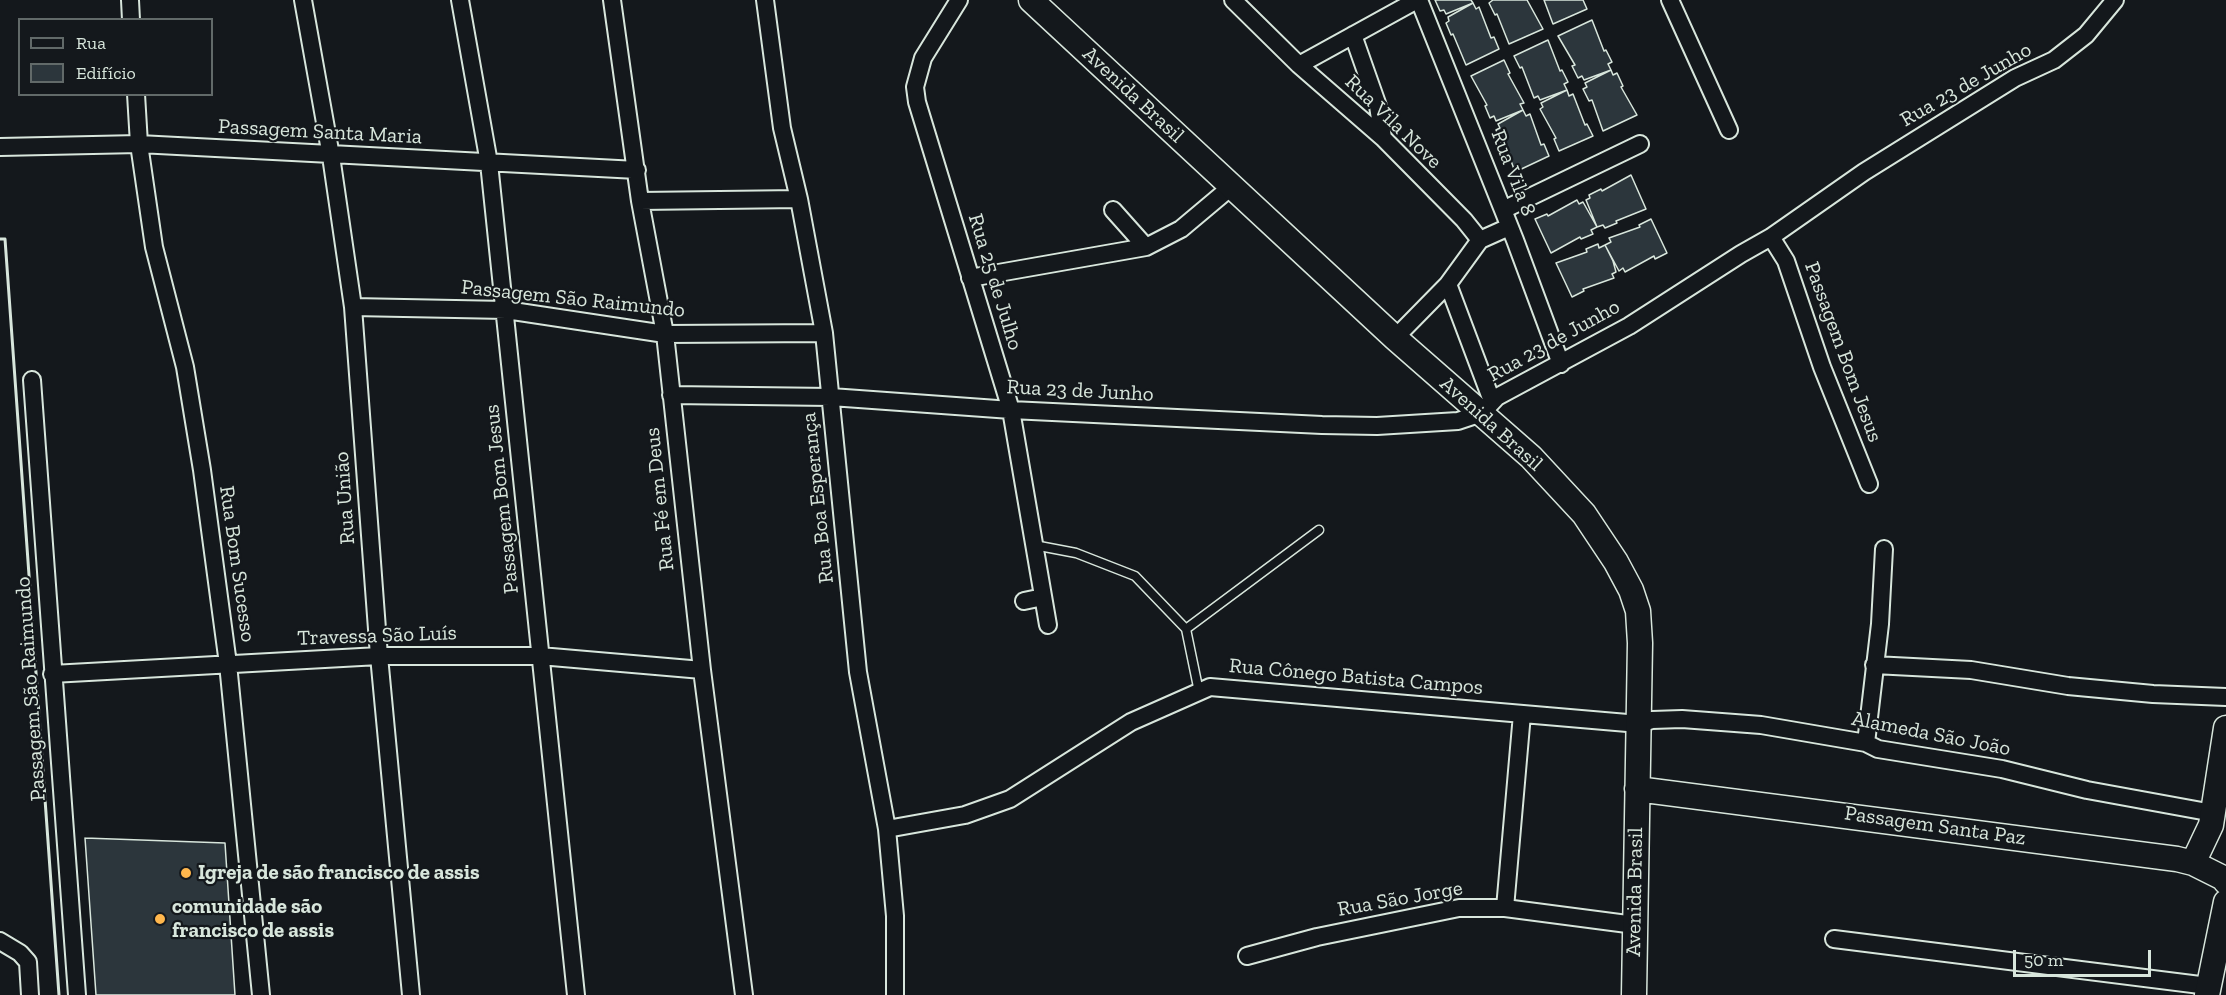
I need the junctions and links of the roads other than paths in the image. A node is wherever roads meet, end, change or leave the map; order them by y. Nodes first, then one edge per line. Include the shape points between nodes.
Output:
1 (130, 0) edge
2 (303, 0) edge
3 (460, 0) edge
4 (612, 0) edge
5 (765, 0) edge
6 (959, 0) edge
7 (1031, 0) edge
8 (1233, 0) edge
9 (1418, 0) edge
10 (1670, 0) edge
11 (2115, 0) edge
12 (131, 18) edge
13 (1353, 35) junction
14 (1299, 64) junction
15 (136, 96) edge
16 (1729, 130) dead end
17 (1383, 138) junction
18 (139, 144) junction
19 (1640, 144) dead end
20 (0, 147) edge
21 (331, 156) junction
22 (489, 163) junction
23 (637, 170) junction
24 (1231, 187) junction
25 (799, 199) junction
26 (640, 201) junction
27 (1113, 210) dead end
28 (1503, 210) junction
29 (1509, 227) junction
30 (1771, 237) junction
31 (1480, 240) junction
32 (1146, 247) junction
33 (970, 278) junction
34 (1448, 284) junction
35 (353, 307) junction
36 (506, 310) junction
37 (824, 333) junction
38 (665, 334) junction
39 (1395, 338) junction
40 (1562, 364) junction
41 (32, 380) dead end
42 (671, 395) junction
43 (831, 397) junction
44 (1487, 407) junction
45 (1011, 410) junction
46 (1869, 484) dead end
47 (1319, 530) dead end
48 (1034, 545) junction
49 (1884, 549) dead end
50 (1043, 597) junction
51 (1024, 601) dead end
52 (1048, 625) dead end
53 (1186, 629) junction
54 (379, 656) junction
55 (540, 656) junction
56 (228, 664) junction
57 (1874, 665) junction
58 (702, 670) junction
59 (52, 674) junction
60 (1199, 692) junction
61 (2226, 698) edge
62 (1522, 714) junction
63 (1639, 724) junction
64 (2226, 728) edge
65 (1866, 743) junction
66 (1637, 789) junction
67 (2213, 813) junction
68 (887, 829) junction
69 (2193, 863) junction
70 (2226, 882) edge
71 (2226, 902) edge
72 (1505, 908) junction
73 (1635, 925) junction
74 (1834, 939) dead end
75 (0, 940) edge
76 (1247, 956) dead end
77 (2208, 991) edge
78 (30, 995) edge
79 (77, 995) edge
80 (261, 995) edge
81 (411, 995) edge
82 (576, 995) edge
83 (744, 995) edge
84 (896, 995) edge
85 (1634, 995) edge

1 - 12 street
2 - 21 street, Rua União
3 - 22 street, Passagem Bom Jesus
4 - 23 street, Rua Fé em Deus
5 - 25 street, Rua Boa Esperança via 782,128
6 - 33 street, Rua 25 de Julho via 931,42 915,87 916,102
7 - 24 main road, Avenida Brasil
8 - 14 street, Rua Vila Nove
9 - 13 street, Rua Vila 8
9 - 28 street, Rua Vila 8
10 - 16 street
11 - 30 street, Rua 23 de Junho via 2101,20 2069,50 2015,78 1864,171
13 - 14 street, Rua Vila 8
13 - 17 street via 1378,106
14 - 17 street, Rua Vila Nove
15 - 18 street, Rua Bom Sucesso
17 - 31 street, Rua Vila Nove
18 - 20 street, Passagem Santa Maria
18 - 21 street, Passagem Santa Maria
18 - 56 street, Rua Bom Sucesso via 154,247 185,367
19 - 28 street
21 - 22 street, Passagem Santa Maria
21 - 35 street, Rua União
22 - 23 street, Passagem Santa Maria
22 - 36 street, Passagem Bom Jesus
23 - 26 street, Rua Fé em Deus
24 - 32 street via 1181,229
24 - 39 main road, Avenida Brasil
25 - 26 street
25 - 37 street, Rua Boa Esperança
26 - 38 street, Rua Fé em Deus
27 - 32 street
28 - 29 street, Rua Vila 8
29 - 31 street
29 - 40 street, Rua Vila 8
30 - 40 street, Rua 23 de Junho
30 - 46 street, Passagem Bom Jesus via 1797,287 1822,367
31 - 34 street
32 - 33 street
33 - 45 street, Rua 25 de Julho
34 - 39 street
34 - 44 street
35 - 36 street, Passagem São Raimundo
35 - 54 street, Rua União
36 - 38 street, Passagem São Raimundo
36 - 55 street, Passagem Bom Jesus
37 - 38 street, Passagem São Raimundo
37 - 43 street, Rua Boa Esperança
38 - 42 street, Rua Fé em Deus
39 - 44 main road, Avenida Brasil
40 - 44 street, Rua 23 de Junho
41 - 59 street, Passagem São Raimundo
42 - 43 street, Rua 23 de Junho
42 - 58 street, Rua Fé em Deus
43 - 45 street, Rua 23 de Junho
43 - 68 street, Rua Boa Esperança via 858,672
44 - 45 street, Rua 23 de Junho via 1458,421 1377,426
44 - 63 main road, Avenida Brasil via 1584,514 1631,590 1638,611 1640,643
45 - 48 street, Rua 25 de Julho
47 - 53 lane
48 - 50 street, Rua 25 de Julho
48 - 53 lane via 1076,553 1135,576
49 - 57 street
50 - 51 street
50 - 52 street, Rua 25 de Julho
53 - 60 lane
54 - 55 street, Travessa São Luís
54 - 56 street, Travessa São Luís
54 - 81 street, Rua União
55 - 58 street, Travessa São Luís
55 - 82 street, Passagem Bom Jesus
56 - 59 street, Travessa São Luís
56 - 80 street, Rua Bom Sucesso
57 - 61 street via 1971,670 2068,686
57 - 65 street
58 - 83 street, Rua Fé em Deus
59 - 79 street, Passagem São Raimundo
60 - 62 street, Rua Cônego Batista Campos via 1210,687
60 - 68 street, Rua Cônego Batista Campos via 1131,722 1010,799 965,815
62 - 63 street, Rua Cônego Batista Campos
62 - 72 street
63 - 65 street, Alameda São João via 1682,719 1740,723
63 - 66 main road, Avenida Brasil
64 - 67 main road
65 - 67 street, Alameda São João via 1878,749 2002,769 2087,790
66 - 69 main road, Passagem Santa Paz via 1962,829
66 - 73 main road, Avenida Brasil
67 - 69 main road via 2208,836
68 - 84 street, Rua Boa Esperança via 895,915
69 - 70 main road, Passagem Santa Paz
71 - 77 main road
72 - 73 street, Rua São Jorge
72 - 76 street, Rua São Jorge via 1459,908 1423,914
73 - 85 main road, Avenida Brasil
74 - 77 street
75 - 78 street via 28,962

